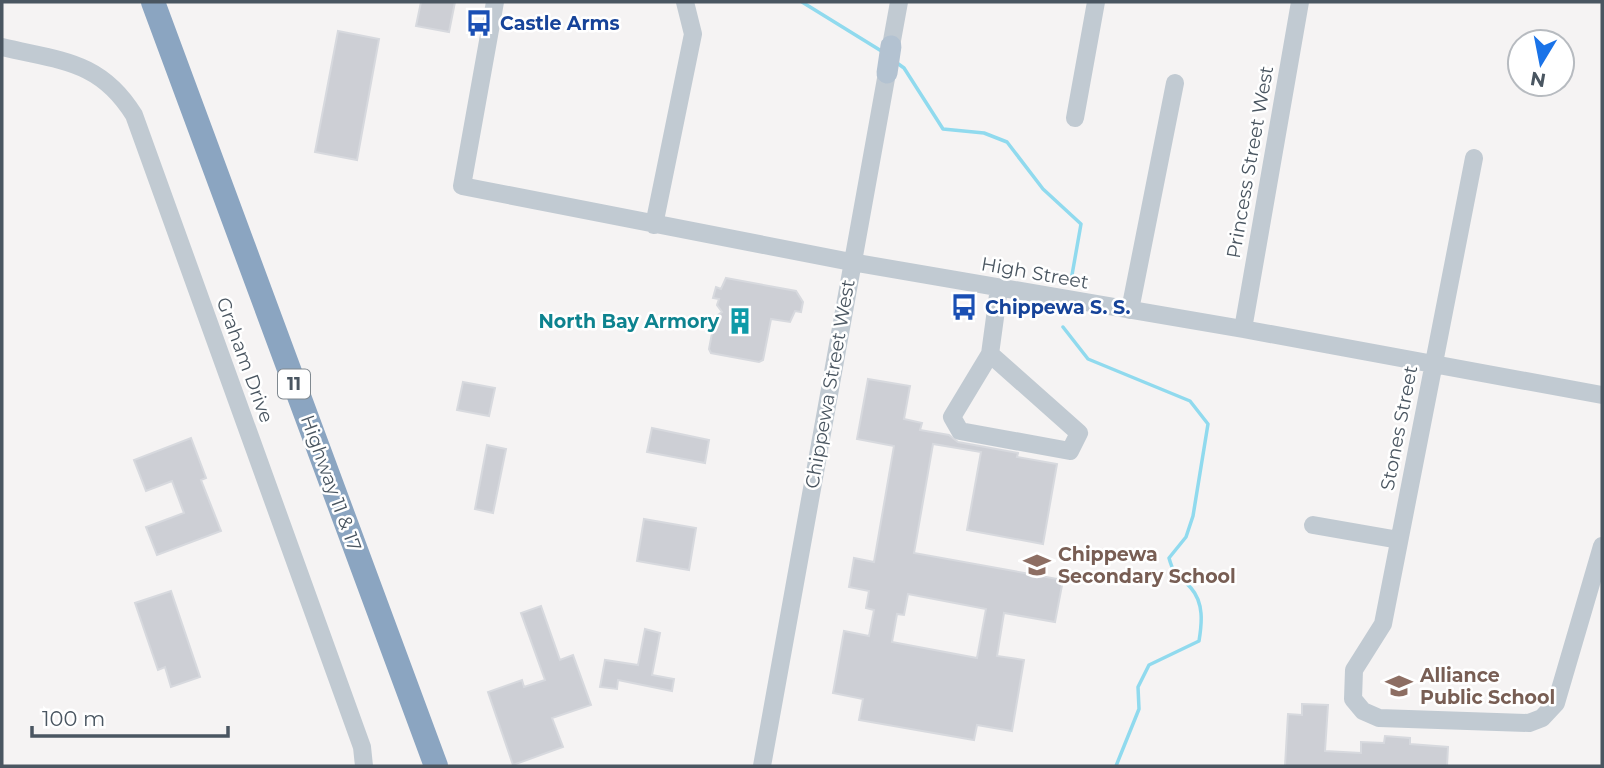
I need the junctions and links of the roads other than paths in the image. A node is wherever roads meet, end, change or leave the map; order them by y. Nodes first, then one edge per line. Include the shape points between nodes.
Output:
1 (153, 2) edge
2 (495, 2) edge
3 (685, 2) edge
4 (899, 2) edge
5 (1096, 2) edge
6 (1300, 2) edge
7 (891, 46) joint
8 (2, 47) edge
9 (887, 73) joint
10 (1175, 83) dead end
11 (1075, 118) dead end
12 (1474, 158) dead end
13 (654, 225) junction
14 (851, 262) junction
15 (999, 288) junction
16 (1130, 310) junction
17 (1243, 329) junction
18 (990, 354) junction
19 (1433, 364) junction
20 (1602, 395) edge
21 (1312, 525) dead end
22 (1399, 540) junction
23 (1602, 546) edge
24 (364, 766) edge
25 (436, 766) edge
26 (762, 766) edge

1 - 25 highway, Highway 11 & 17 / 11
2 - 13 street, High Street via 462,186
3 - 13 street via 693,34
4 - 7 street, Chippewa Street West
5 - 11 street
6 - 17 street, Princess Street West
7 - 9 main road, Chippewa Street West
8 - 24 street, Graham Drive via 90,68 122,96 134,116 362,747
9 - 14 street, Chippewa Street West
10 - 16 street
12 - 19 street, Stones Street
13 - 14 street, High Street
14 - 15 street, High Street
14 - 26 street, Chippewa Street West
15 - 16 street, High Street
15 - 18 street
16 - 17 street, High Street
17 - 19 street, High Street
18 - 18 street via 952,417 960,431 1070,451 1079,433
19 - 20 street, High Street
19 - 22 street, Stones Street
21 - 22 street
22 - 23 street, Stones Street via 1383,624 1354,670 1353,699 1363,711 1379,718 1529,723 1542,718 1556,703

